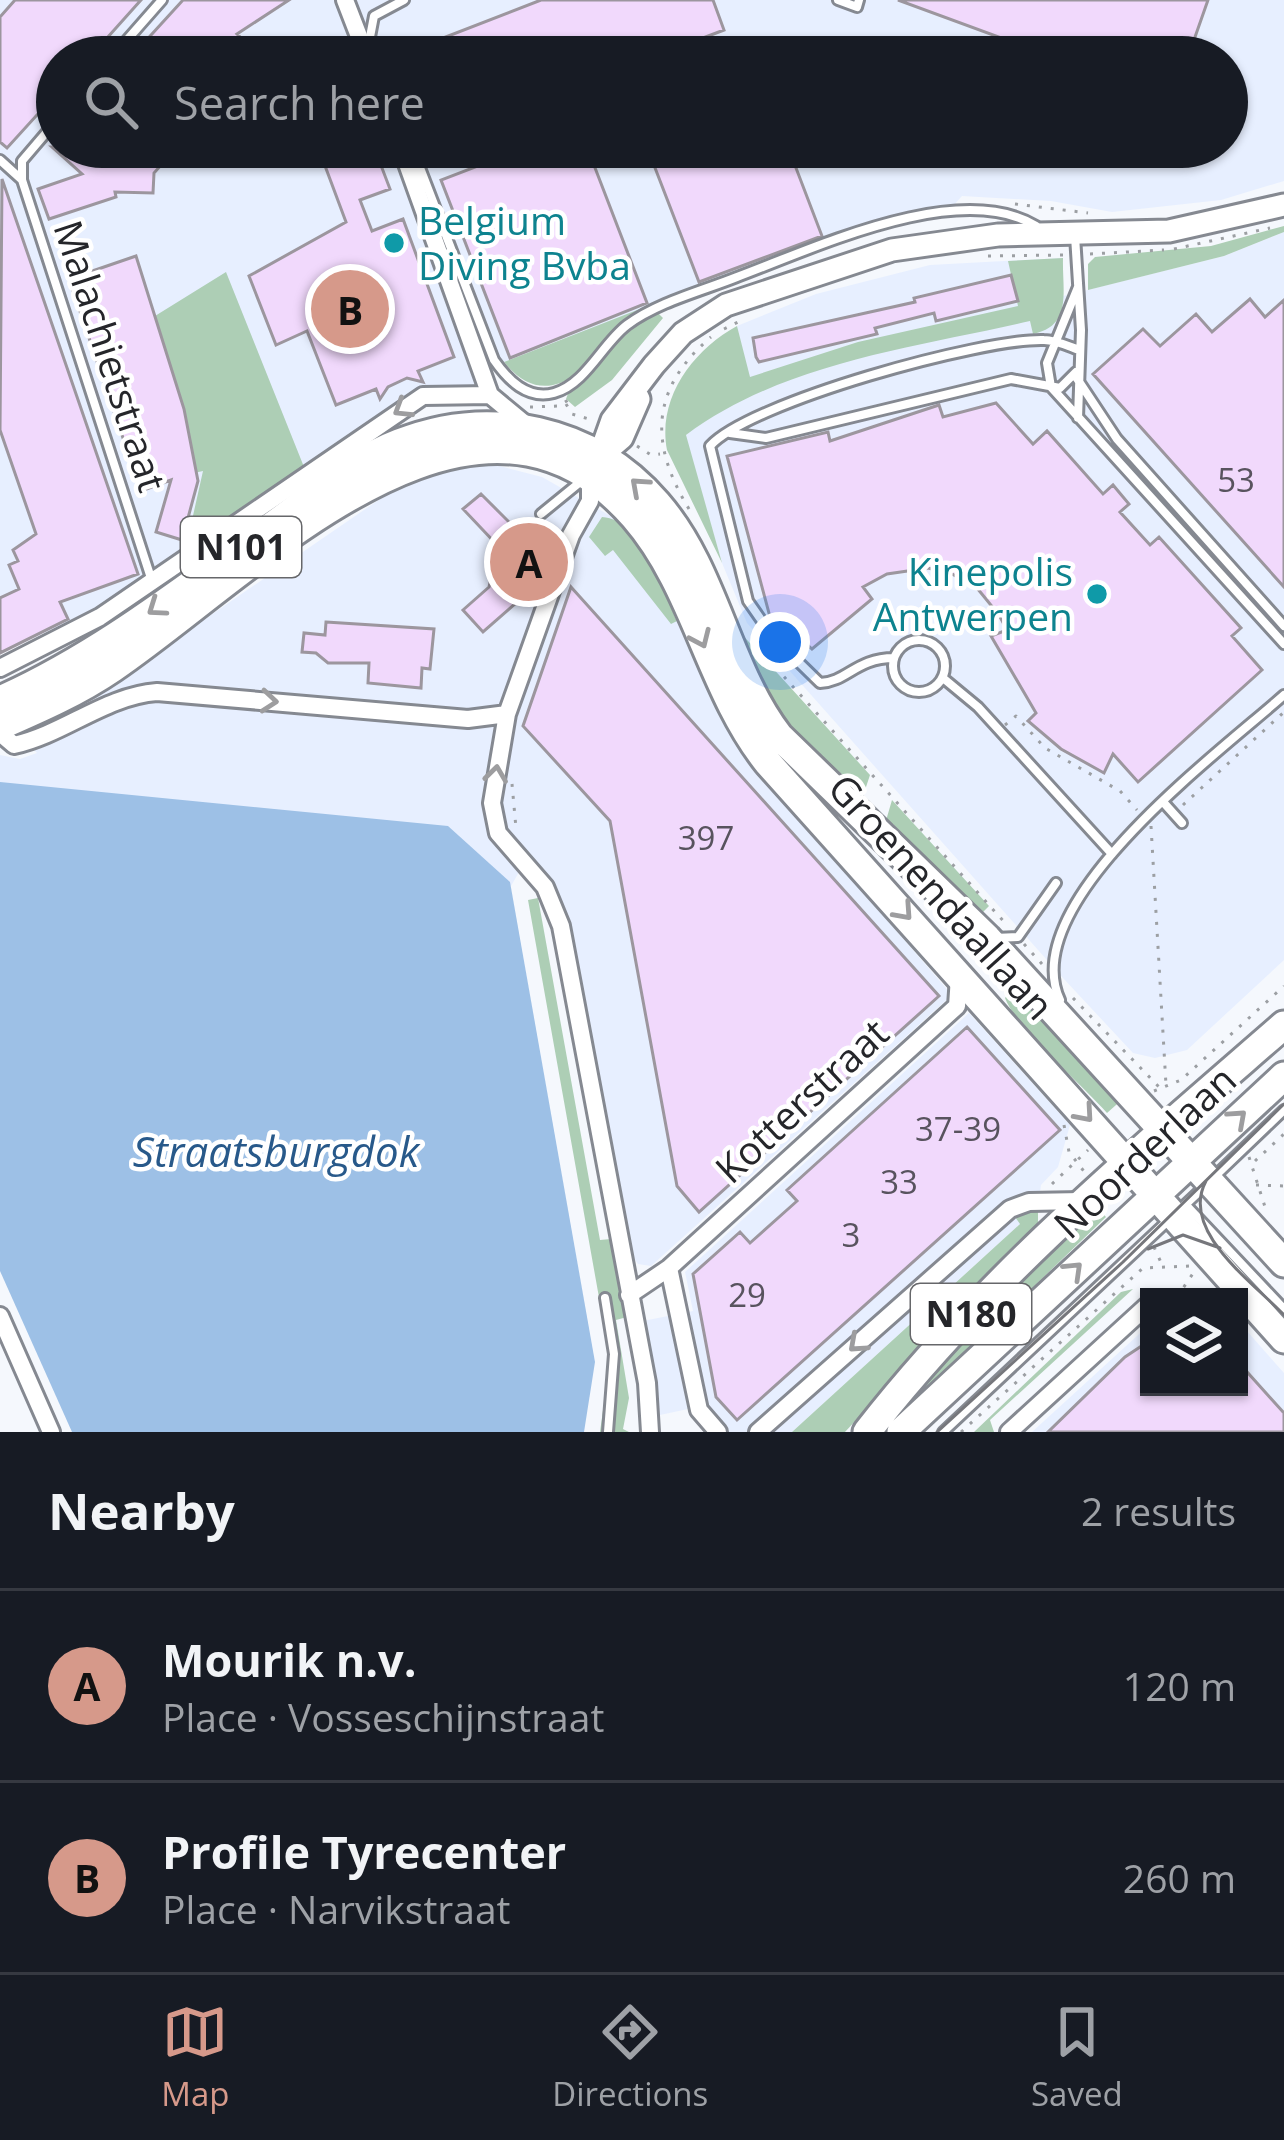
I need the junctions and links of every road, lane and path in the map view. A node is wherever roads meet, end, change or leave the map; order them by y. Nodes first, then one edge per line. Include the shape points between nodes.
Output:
1 (162, 0) edge
2 (345, 0) edge
3 (404, 0) edge
4 (838, 0) edge
5 (859, 0) edge
6 (130, 36) edge
7 (359, 36) edge
8 (372, 36) edge
9 (36, 145) edge
10 (0, 160) edge
11 (409, 168) edge
12 (420, 168) edge
13 (22, 180) junction
14 (1284, 205) edge
15 (1284, 223) edge
16 (1048, 233) junction
17 (1075, 245) junction
18 (986, 256) dead end
19 (1078, 287) junction
20 (758, 314) dead end
21 (1056, 342) junction
22 (1079, 350) junction
23 (1076, 375) junction
24 (1052, 387) junction
25 (490, 395) junction
26 (565, 403) dead end
27 (572, 413) dead end
28 (1078, 419) junction
29 (529, 427) junction
30 (728, 432) junction
31 (478, 436) junction
32 (651, 455) dead end
33 (595, 466) junction
34 (542, 514) dead end
35 (152, 579) junction
36 (1284, 626) edge
37 (750, 639) dead end
38 (1281, 641) edge
39 (894, 658) junction
40 (0, 668) edge
41 (943, 678) junction
42 (1284, 695) edge
43 (0, 700) edge
44 (1284, 712) edge
45 (507, 714) junction
46 (0, 730) edge
47 (999, 730) junction
48 (511, 771) dead end
49 (1164, 803) junction
50 (1174, 814) junction
51 (1145, 820) junction
52 (1182, 823) dead end
53 (1155, 831) junction
54 (510, 845) junction
55 (1112, 854) junction
56 (1056, 884) dead end
57 (1018, 937) junction
58 (987, 938) junction
59 (959, 974) junction
60 (1052, 975) junction
61 (1284, 986) edge
62 (1284, 1025) edge
63 (1073, 1029) junction
64 (1284, 1076) edge
65 (1166, 1087) junction
66 (1284, 1110) edge
67 (1165, 1129) junction
68 (1284, 1134) edge
69 (1126, 1162) junction
70 (1202, 1170) junction
71 (1256, 1185) junction
72 (1284, 1186) edge
73 (1154, 1193) junction
74 (1082, 1202) junction
75 (1180, 1211) junction
76 (1269, 1215) dead end
77 (1284, 1263) edge
78 (669, 1268) junction
79 (1197, 1268) junction
80 (1204, 1276) dead end
81 (1183, 1288) edge
82 (628, 1295) junction
83 (605, 1298) dead end
84 (1284, 1309) edge
85 (1140, 1312) edge
86 (0, 1316) edge
87 (1284, 1339) edge
88 (953, 1423) junction
89 (51, 1432) edge
90 (608, 1432) edge
91 (650, 1432) edge
92 (718, 1432) edge
93 (758, 1432) edge
94 (866, 1432) edge
95 (901, 1432) edge
96 (943, 1432) edge
97 (962, 1432) edge
98 (1009, 1432) edge

1 - 6 lane
2 - 7 street
3 - 8 lane via 384,9 370,26
4 - 5 lane via 856,7
9 - 13 lane via 22,161
10 - 13 lane, Malachietstraat
11 - 25 street
12 - 16 lane via 494,360 530,393 558,392 577,380 629,323 650,312 902,220 1016,214
13 - 35 lane, Malachietstraat
14 - 17 street
15 - 17 path via 1183,248
16 - 17 street
16 - 33 street via 942,242 845,264 710,313 654,364 622,438
17 - 18 path
17 - 19 lane
19 - 21 lane
19 - 22 lane
20 - 32 path via 691,356 661,419 660,454
21 - 22 lane
21 - 24 lane via 1047,363
21 - 30 lane via 1007,344 849,381
22 - 23 lane
23 - 24 lane
23 - 28 lane
23 - 36 lane via 1118,440
24 - 28 lane
24 - 30 lane via 1011,379 766,439
25 - 29 street
25 -> 35 street via 423,396
26 - 27 path
28 - 38 lane
29 - 31 main road, N101
29 - 33 main road, N101
30 - 39 lane via 710,453 748,602 814,679 829,683 862,661
31 - 33 main road, N101
31 -> 43 main road, N101 via 413,438 374,455 97,650
31 - 46 main road, N101 via 382,479 111,670
33 - 34 lane
33 - 45 street via 590,501
58 -> 33 main road, Groenendaallaan / N101 via 779,736 754,702 688,544 649,494
33 -> 59 main road, Groenendaallaan / N101 via 660,552 753,745
35 - 40 street via 77,631
37 - 57 path
39 - 41 lane via 896,679 912,692
39 - 41 lane via 908,643 929,642 944,657
41 - 47 lane
42 - 49 lane
44 - 50 path
46 -> 45 street via 14,746 31,742 123,698 157,692 468,719
54 -> 45 street via 492,814
47 - 51 path via 1016,716 1045,748 1120,791
47 - 55 lane
48 - 54 path via 517,824
49 - 50 lane
49 - 51 lane
50 - 52 lane
50 - 53 path
51 - 53 path
51 - 55 lane
53 - 65 path
54 - 82 street via 544,887 561,926
55 - 60 lane via 1067,920
56 - 57 lane
57 - 58 lane
57 - 60 path
58 - 63 main road, Groenendaallaan
59 -> 69 main road, Groenendaallaan / N101
59 - 78 street, Kotterstraat via 957,1006
60 - 63 lane
60 - 65 path via 1144,1077
61 - 65 path
62 - 67 main road, Noorderlaan / N180
63 - 67 main road, Groenendaallaan
70 -> 64 main road, Noorderlaan / N180
66 - 70 lane
67 - 69 main road, Noorderlaan / N180
67 - 70 main road, Groenendaallaan
68 - 71 path via 1253,1162
69 - 73 main road, Groenendaallaan
69 - 74 main road, Noorderlaan / N180
70 - 73 main road, Noorderlaan / N180
70 - 75 lane
70 - 77 main road, Groenendaallaan
71 - 72 path
71 - 76 path
73 - 75 main road, Groenendaallaan
95 -> 73 main road, Noorderlaan / N180
74 -> 93 street, Noorderlaan via 1010,1209
74 - 94 main road, Noorderlaan / N180
75 - 84 lane
75 - 87 main road, Groenendaallaan
75 - 88 lane
78 - 82 street, Kotterstraat
78 - 92 street via 699,1411
79 - 80 path
79 - 81 path
79 - 97 path via 1143,1268
82 - 91 street
83 - 90 lane via 614,1354
85 - 98 street
86 - 89 street
88 - 96 lane
88 - 97 lane

